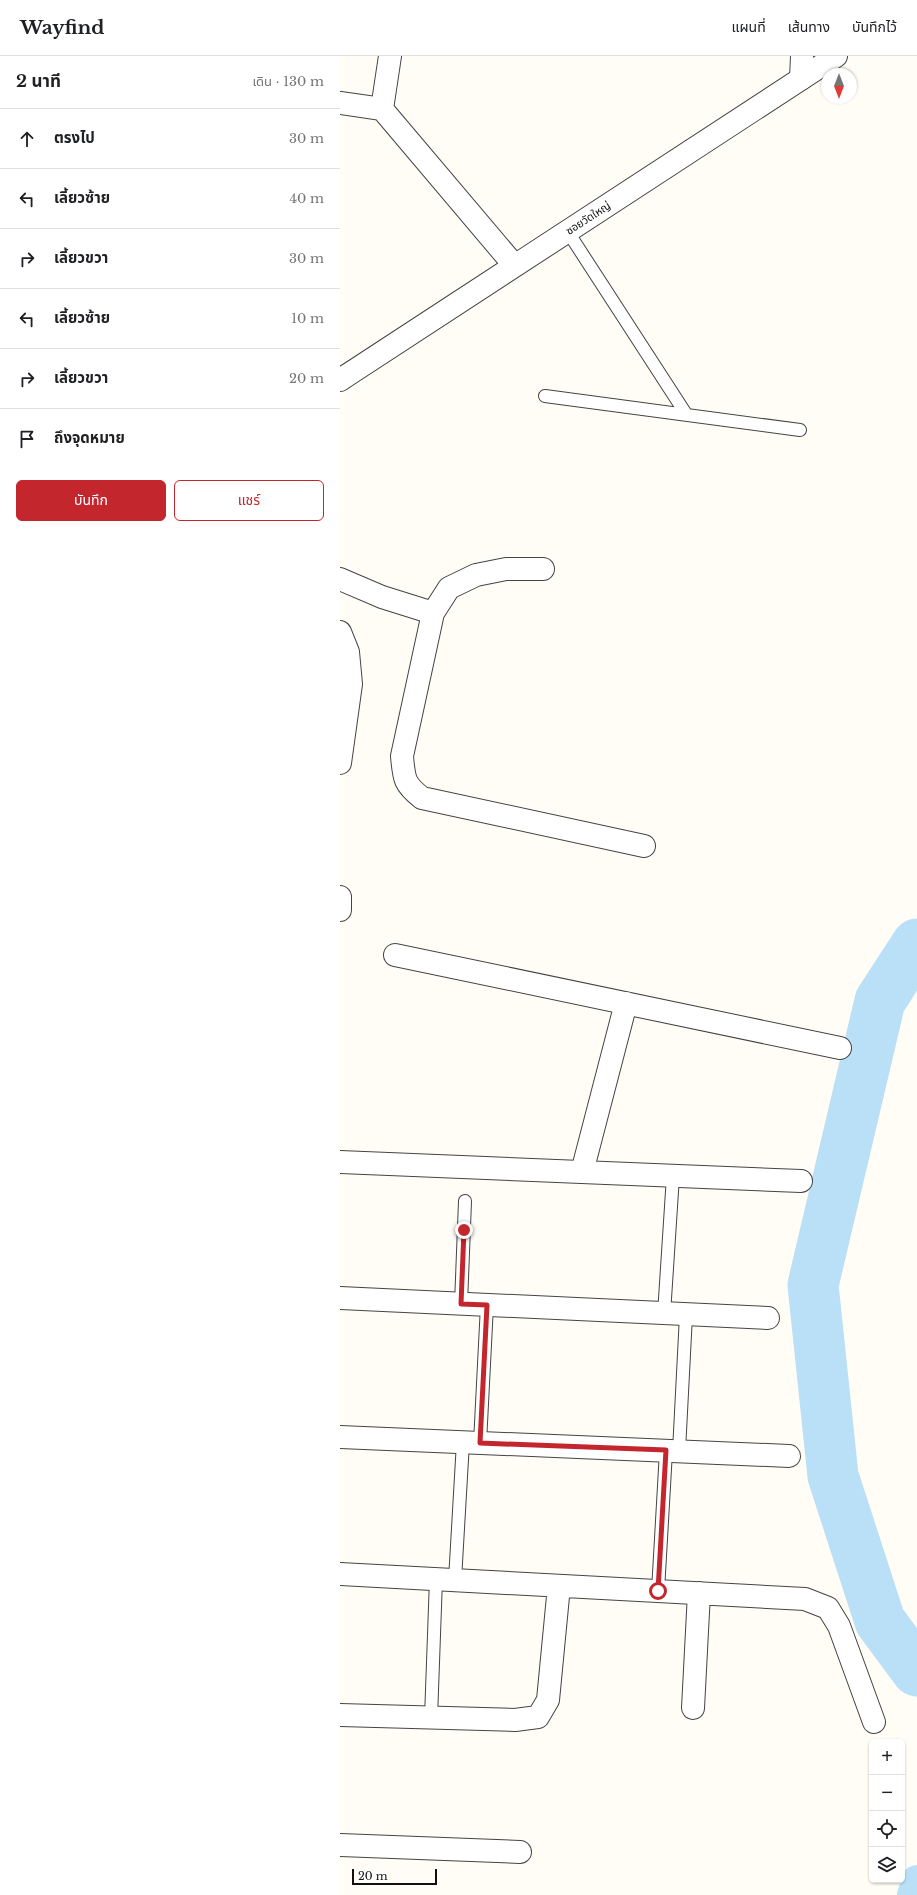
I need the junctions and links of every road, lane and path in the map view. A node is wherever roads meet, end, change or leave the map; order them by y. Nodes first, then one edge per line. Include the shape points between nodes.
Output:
1 (390, 56) edge
2 (802, 56) edge
3 (836, 56) edge
4 (801, 79) junction
5 (340, 103) edge
6 (382, 109) junction
7 (568, 232) junction
8 (514, 264) junction
9 (340, 380) edge
10 (545, 396) dead end
11 (686, 414) junction
12 (800, 430) dead end
13 (543, 569) dead end
14 (340, 579) edge
15 (433, 614) junction
16 (340, 632) edge
17 (340, 763) edge
18 (644, 846) dead end
19 (340, 897) edge
20 (340, 910) edge
21 (395, 955) dead end
22 (626, 1003) junction
23 (840, 1048) dead end
24 (340, 1162) edge
25 (582, 1172) junction
26 (673, 1176) junction
27 (801, 1181) dead end
28 (465, 1201) dead end
29 (340, 1298) edge
30 (461, 1304) junction
31 (487, 1305) junction
32 (664, 1314) junction
33 (686, 1315) junction
34 (768, 1318) dead end
35 (340, 1437) edge
36 (472, 1443) junction
37 (673, 1451) junction
38 (789, 1456) dead end
39 (340, 1574) edge
40 (446, 1580) junction
41 (559, 1586) junction
42 (658, 1591) junction
43 (699, 1593) junction
44 (693, 1708) dead end
45 (340, 1715) edge
46 (431, 1718) junction
47 (874, 1722) dead end
48 (340, 1845) edge
49 (520, 1852) dead end

1 - 6 street
2 - 4 street
3 - 4 street, ซอยวัดใหญ่
4 - 7 street, ซอยวัดใหญ่
5 - 6 street
6 - 8 street
7 - 8 street, ซอยวัดใหญ่
7 - 11 lane
8 - 9 street, ซอยวัดใหญ่
10 - 11 lane
11 - 12 lane
13 - 15 street via 506,569 476,575 449,588
14 - 15 street via 382,597
15 - 18 street via 402,756 409,788 422,798
16 - 17 street via 348,652 351,684
19 - 20 street
21 - 22 street
22 - 23 street
22 - 25 street
24 - 25 street
25 - 26 street
26 - 27 street
26 - 32 lane
28 - 30 lane
29 - 30 street
30 - 31 street
31 - 32 street
31 - 36 lane
32 - 33 street
33 - 34 street
33 - 37 lane
35 - 36 street
36 - 37 street
36 - 40 lane
37 - 38 street
37 - 42 lane
39 - 40 street
40 - 41 street
40 - 46 lane
41 - 42 street
41 - 46 street via 548,1700 538,1717 515,1720
42 - 43 street
43 - 44 street
43 - 47 street via 805,1599 828,1608 839,1626
45 - 46 street
48 - 49 street

